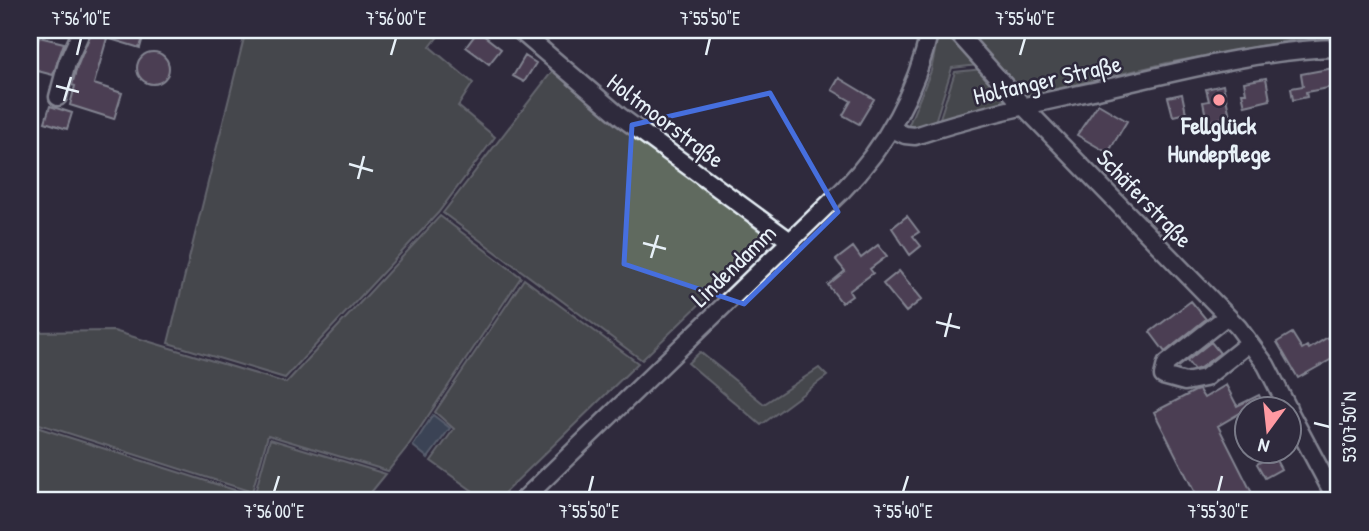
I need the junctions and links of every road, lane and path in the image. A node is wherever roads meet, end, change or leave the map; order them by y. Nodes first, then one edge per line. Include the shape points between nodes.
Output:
1 (82, 30) edge
2 (519, 30) edge
3 (930, 30) edge
4 (955, 30) edge
5 (1339, 48) edge
6 (58, 97) dead end
7 (1024, 107) junction
8 (892, 129) junction
9 (790, 241) junction
10 (1227, 316) junction
11 (1249, 343) junction
12 (1280, 394) edge
13 (1302, 435) edge
14 (522, 501) edge
15 (1337, 501) edge

1 - 6 street via 66,63
2 - 9 street, Holtmoorstraße via 621,117
3 - 8 street, Lindendamm via 919,72
4 - 7 street, Schäferstraße
5 - 7 street, Holtanger Straße via 1288,51
7 - 8 street, Holtanger Straße via 915,136
7 - 10 street, Schäferstraße
8 - 9 street, Lindendamm via 853,180
9 - 14 street, Lindendamm
10 - 11 street, Schäferstraße
10 - 11 street via 1166,364 1163,376 1185,382 1205,378
11 - 12 street, Schäferstraße
13 - 15 street, Schäferstraße

